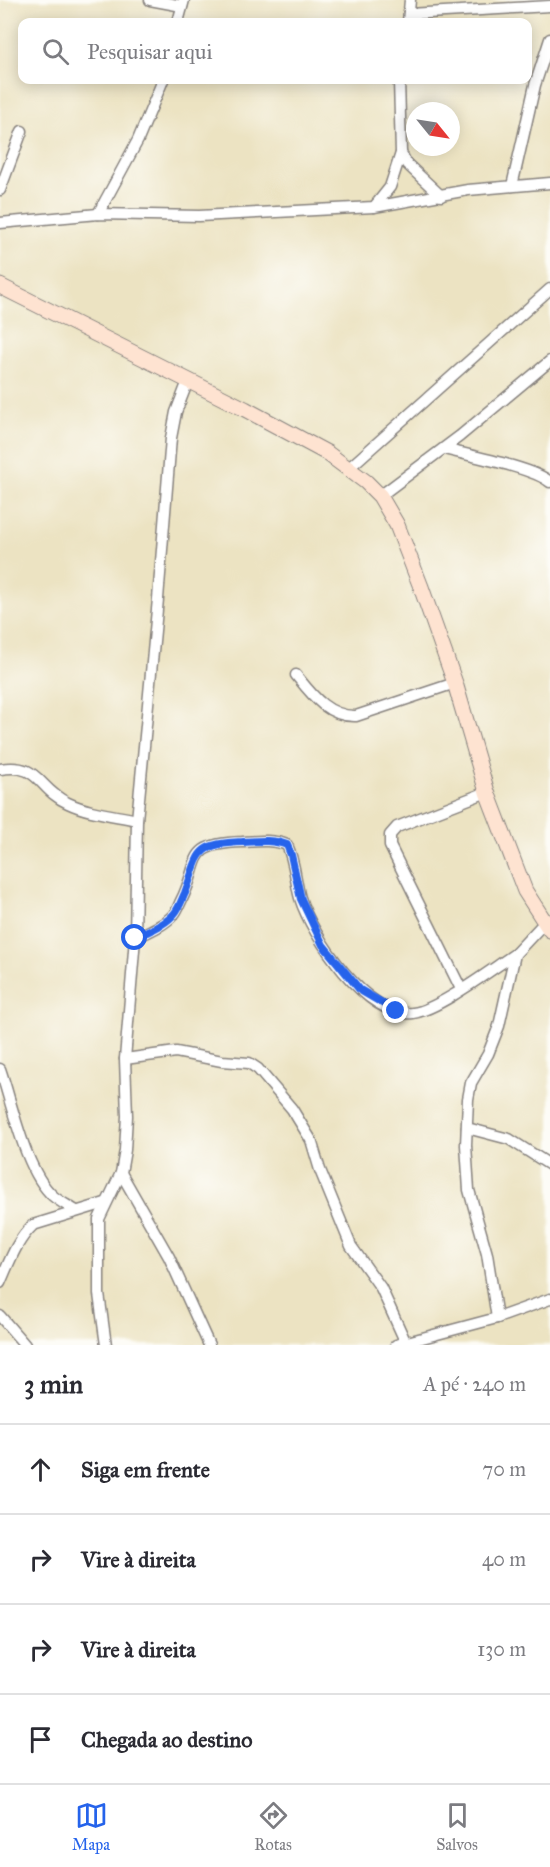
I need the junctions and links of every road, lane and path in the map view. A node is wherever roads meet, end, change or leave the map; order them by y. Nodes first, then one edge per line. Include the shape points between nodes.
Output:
1 (150, 0) edge
2 (410, 0) edge
3 (183, 3) edge
4 (550, 6) edge
5 (179, 18) edge
6 (408, 18) edge
7 (550, 39) edge
8 (161, 84) edge
9 (399, 84) edge
10 (22, 131) dead end
11 (401, 153) junction
12 (550, 183) edge
13 (512, 186) junction
14 (0, 190) edge
15 (441, 196) junction
16 (374, 207) junction
17 (98, 214) junction
18 (0, 224) edge
19 (0, 286) edge
20 (550, 289) edge
21 (550, 361) edge
22 (188, 381) junction
23 (444, 448) junction
24 (349, 468) junction
25 (550, 482) edge
26 (380, 496) junction
27 (296, 675) dead end
28 (455, 682) junction
29 (0, 769) edge
30 (487, 792) junction
31 (137, 820) junction
32 (548, 924) edge
33 (135, 938) junction
34 (515, 954) junction
35 (461, 989) junction
36 (125, 1059) junction
37 (0, 1069) edge
38 (467, 1128) junction
39 (550, 1165) edge
40 (121, 1173) junction
41 (105, 1203) junction
42 (76, 1211) junction
43 (0, 1283) edge
44 (550, 1299) edge
45 (0, 1316) edge
46 (497, 1318) junction
47 (401, 1343) edge
48 (25, 1345) edge
49 (106, 1345) edge
50 (209, 1345) edge

1 - 3 street
2 - 6 street
3 - 5 street
4 - 6 street
7 - 13 street via 535,85
8 - 17 street via 138,140
9 - 11 street
10 - 14 street
11 - 15 street via 407,164
11 - 16 street via 390,187
12 - 13 street
13 - 15 street
15 - 16 street
16 - 17 street via 199,216
17 - 18 street
19 - 22 street
20 - 24 street
21 - 23 street
22 - 24 street
22 - 31 street via 171,438
23 - 25 street
23 - 26 street
24 - 26 street
26 - 28 street via 397,525
27 - 28 street via 323,705 343,717
28 - 30 street
29 - 31 street via 24,768 69,804
30 - 32 street via 525,891
30 - 35 street via 397,827 390,835 390,846
31 - 33 street
32 - 34 street
33 - 35 street via 174,914 203,848 218,843 277,841 287,845 301,899 323,945 360,990 387,1008 414,1013
33 - 36 street
34 - 35 street
34 - 38 street via 499,1026 471,1083
36 - 40 street via 127,1116
36 - 47 street via 177,1052 249,1063 258,1069 292,1109 310,1140 351,1246 381,1288
37 - 42 street via 14,1118 41,1180 52,1195
38 - 39 street via 509,1139
38 - 46 street via 469,1190 487,1254
40 - 41 street
40 - 50 street via 169,1257
41 - 42 street
41 - 49 street via 99,1219 98,1248
42 - 43 street via 33,1225 17,1244
44 - 46 street
45 - 48 street
46 - 47 street

